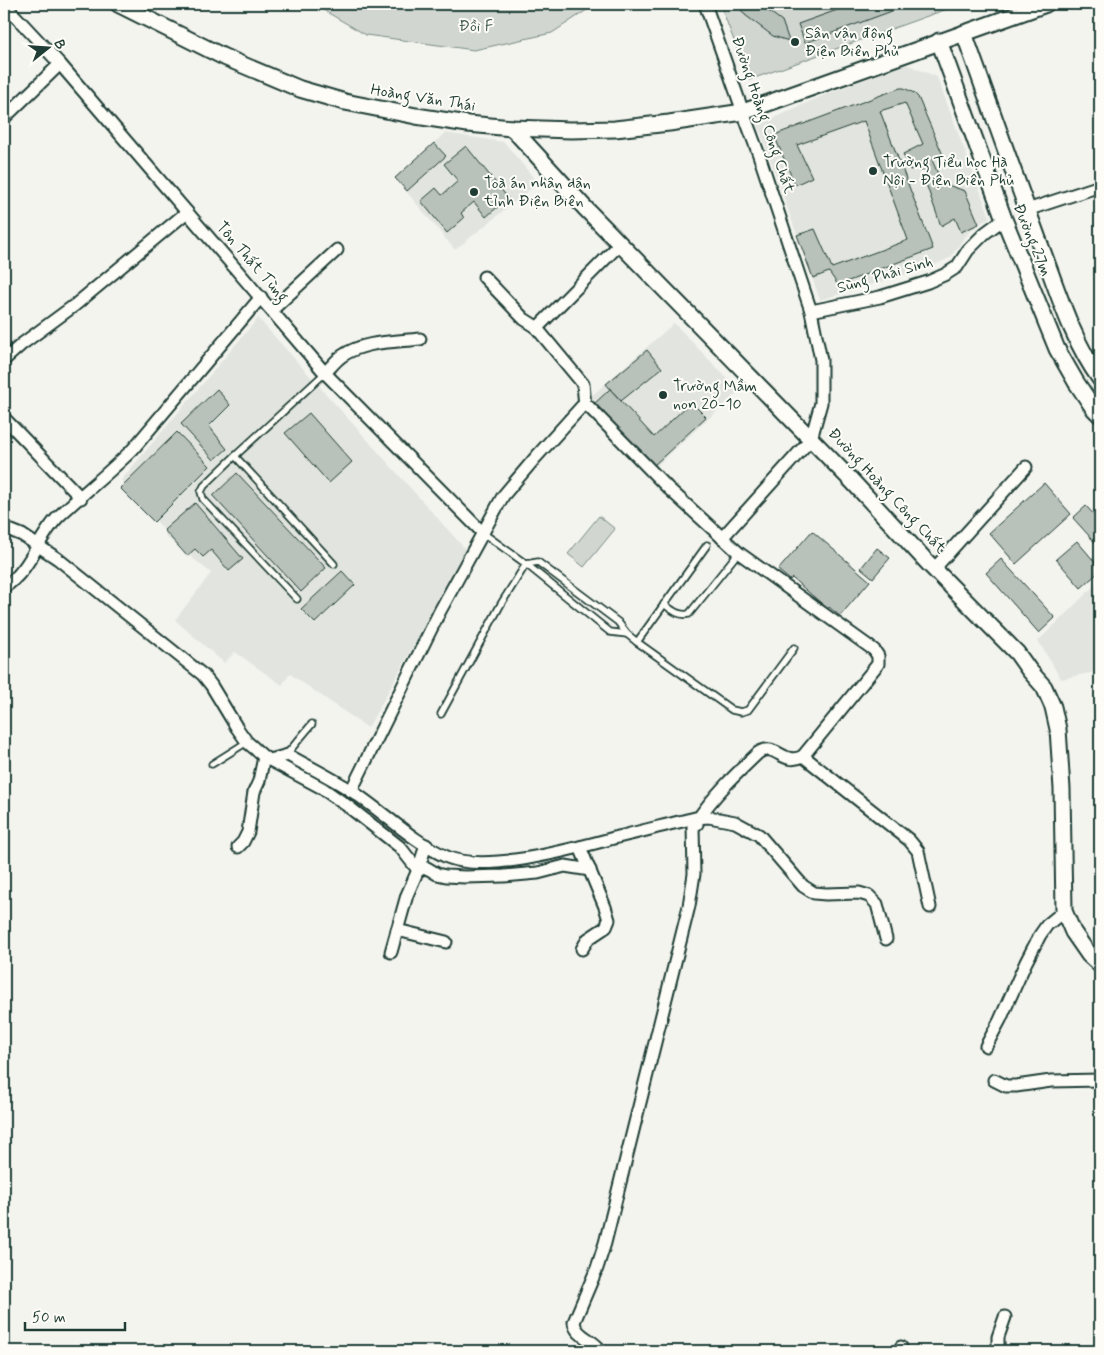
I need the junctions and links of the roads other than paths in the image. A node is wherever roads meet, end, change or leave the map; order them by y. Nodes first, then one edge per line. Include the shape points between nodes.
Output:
1 (4, 4) edge
2 (118, 4) edge
3 (705, 4) edge
4 (1046, 4) edge
5 (964, 33) junction
6 (939, 42) junction
7 (60, 64) junction
8 (743, 112) junction
9 (4, 118) edge
10 (512, 128) junction
11 (1001, 137) junction
12 (978, 146) junction
13 (1100, 186) edge
14 (1028, 210) junction
15 (187, 212) junction
16 (1004, 219) junction
17 (620, 244) junction
18 (337, 250) dead end
19 (484, 277) dead end
20 (261, 297) junction
21 (272, 310) junction
22 (811, 311) junction
23 (537, 328) junction
24 (420, 339) dead end
25 (4, 360) edge
26 (325, 373) junction
27 (1100, 379) edge
28 (585, 406) junction
29 (1100, 415) edge
30 (4, 418) edge
31 (811, 439) junction
32 (235, 456) junction
33 (1026, 468) dead end
34 (81, 498) junction
35 (4, 530) edge
36 (483, 533) junction
37 (722, 538) junction
38 (38, 545) junction
39 (707, 545) dead end
40 (738, 553) junction
41 (334, 564) dead end
42 (526, 564) junction
43 (934, 568) junction
44 (4, 587) edge
45 (297, 600) dead end
46 (664, 604) junction
47 (627, 634) junction
48 (637, 642) junction
49 (794, 648) dead end
50 (440, 714) dead end
51 (312, 724) dead end
52 (248, 742) junction
53 (286, 755) junction
54 (802, 756) junction
55 (267, 759) junction
56 (212, 764) dead end
57 (351, 790) junction
58 (699, 818) junction
59 (426, 845) junction
60 (580, 846) junction
61 (238, 847) dead end
62 (418, 870) junction
63 (590, 870) junction
64 (930, 907) dead end
65 (1064, 911) junction
66 (396, 930) junction
67 (886, 939) dead end
68 (446, 942) dead end
69 (582, 949) dead end
70 (391, 952) dead end
71 (1100, 965) edge
72 (986, 1046) dead end
73 (994, 1080) dead end
74 (1100, 1080) edge
75 (1005, 1317) dead end
76 (602, 1350) edge
77 (998, 1351) edge

1 - 7 street, Tôn Thất Tùng
2 - 10 street, Hoàng Văn Thái via 224,58 300,89 416,116
3 - 8 street, Đường Hoàng Công Chất
4 - 5 street, Hoàng Văn Thái
5 - 6 street, Hoàng Văn Thái
5 - 11 street, Đường 27m
6 - 8 street, Hoàng Văn Thái
6 - 12 street, Đường 27m
7 - 9 street
7 - 15 street, Tôn Thất Tùng
8 - 10 street, Hoàng Văn Thái via 615,129
8 - 22 street, Đường Hoàng Công Chất
10 - 17 street
11 - 12 street
11 - 14 street, Đường 27m
12 - 16 street, Đường 27m
13 - 14 street
14 - 16 street
14 - 27 street, Đường 27m via 1070,325
15 - 20 street, Tôn Thất Tùng
15 - 25 street
16 - 22 street, Sùng Phái Sinh via 985,233 957,267 946,274 880,297
16 - 29 street, Đường 27m via 1057,349
17 - 23 street
17 - 31 street
18 - 21 street
19 - 23 street via 524,319
20 - 21 street, Tôn Thất Tùng
20 - 34 street via 133,449
21 - 26 street, Tôn Thất Tùng
22 - 31 street, Đường Hoàng Công Chất via 821,360 821,402
23 - 28 street via 582,384
24 - 26 street via 354,350 337,360
26 - 32 lane
26 - 36 street, Tôn Thất Tùng
28 - 36 street via 581,406 503,496
28 - 37 street
30 - 34 street
31 - 37 street
31 - 43 street, Đường Hoàng Công Chất
32 - 41 lane
32 - 45 lane via 204,486 203,499
33 - 43 street
34 - 38 street via 58,517
35 - 38 street via 17,533
36 - 42 lane
36 - 57 street via 440,610
37 - 40 street
38 - 44 street via 22,572
38 - 52 street via 203,675
39 - 46 lane
40 - 46 lane via 689,614 683,615
40 - 54 street via 878,656 878,664
42 - 47 lane via 610,632
42 - 47 lane via 538,562 551,571 618,622
42 - 50 lane
43 - 65 street, Đường Hoàng Công Chất via 1017,653 1044,687 1053,707 1058,729 1062,789
46 - 48 lane
47 - 48 lane
48 - 49 lane via 732,710 741,712 748,710
51 - 53 lane
52 - 55 street
52 - 56 lane
53 - 55 street
53 - 57 street
54 - 58 street via 790,759 764,749 728,782
54 - 64 street via 909,840 918,851
55 - 61 street via 254,792 248,832
55 - 62 street via 322,788 349,807 400,848
57 - 59 street
58 - 60 street
58 - 67 street via 735,822 759,835 803,886 814,893 869,896 878,904
58 - 76 street via 693,826 694,874 689,906 631,1140 605,1243 574,1322 576,1329
59 - 60 street via 448,857 484,863
59 - 62 street
60 - 63 street
62 - 63 street via 427,868 437,874 466,877 504,876 565,866
62 - 66 street
63 - 69 street via 609,920 606,927 588,939
65 - 71 street, Đường Hoàng Công Chất via 1073,932
65 - 72 street via 1040,935
66 - 68 street
66 - 70 street
73 - 74 street via 1006,1086
75 - 77 street via 998,1337

